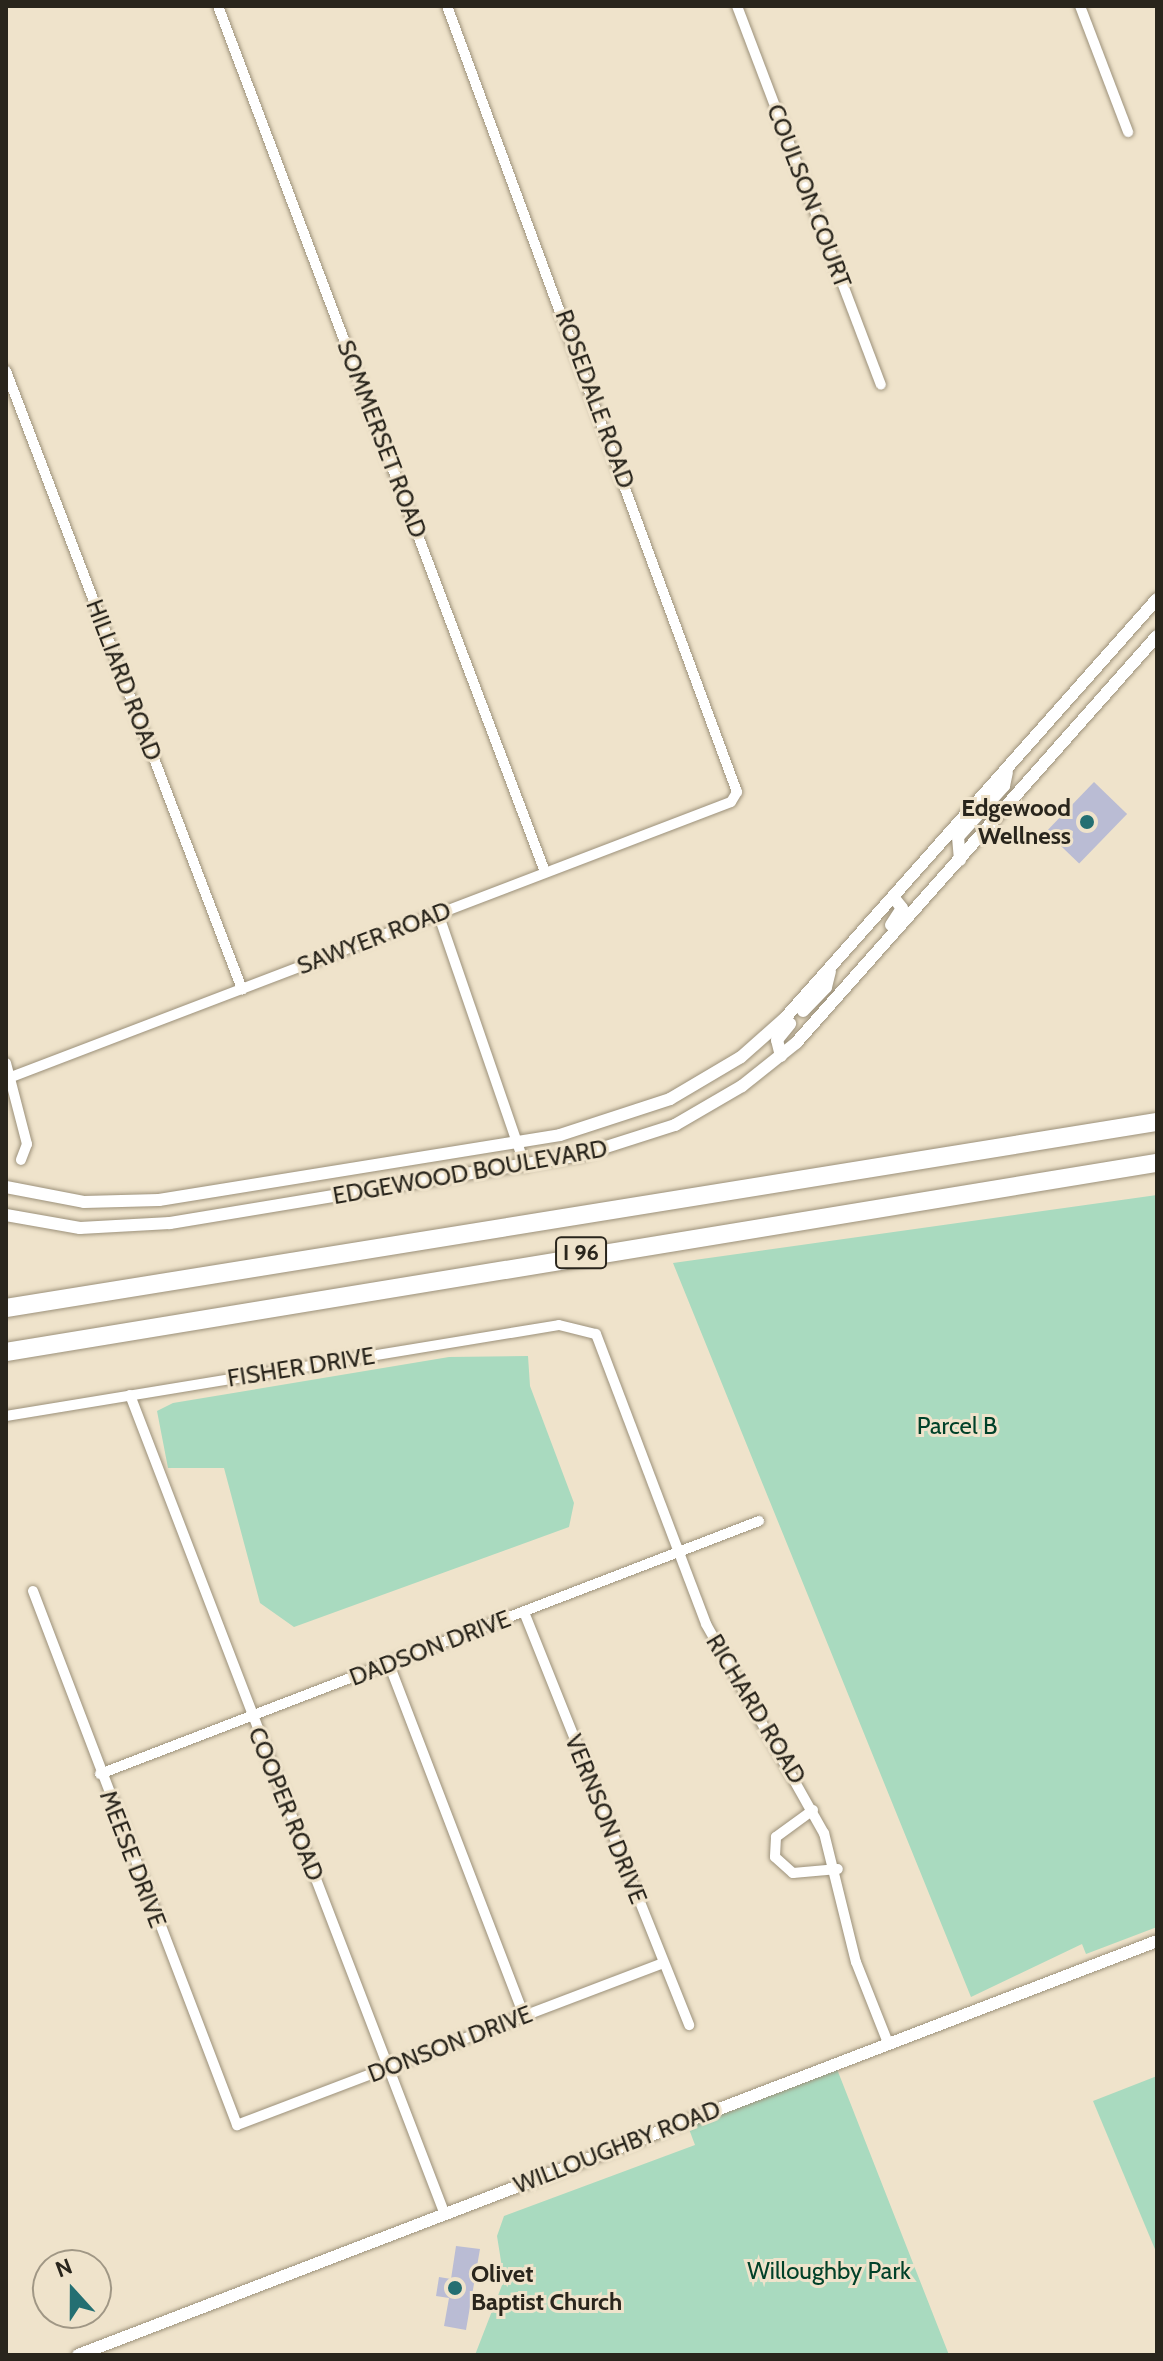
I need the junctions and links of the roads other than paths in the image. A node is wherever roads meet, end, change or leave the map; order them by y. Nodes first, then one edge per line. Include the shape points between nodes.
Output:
1 (218, 6) edge
2 (447, 6) edge
3 (737, 6) edge
4 (1080, 6) edge
5 (1128, 132) dead end
6 (6, 371) edge
7 (881, 385) dead end
8 (1157, 599) edge
9 (1157, 636) edge
10 (1007, 769) junction
11 (737, 792) joint
12 (960, 860) junction
13 (545, 872) junction
14 (893, 897) junction
15 (438, 913) junction
16 (831, 968) junction
17 (854, 979) junction
18 (242, 989) junction
19 (781, 1056) junction
20 (6, 1063) edge
21 (7, 1078) edge
22 (1157, 1122) edge
23 (521, 1142) junction
24 (21, 1160) dead end
25 (1157, 1163) edge
26 (525, 1166) junction
27 (6, 1187) edge
28 (6, 1215) edge
29 (6, 1308) edge
30 (596, 1334) joint
31 (6, 1352) edge
32 (130, 1395) junction
33 (6, 1416) edge
34 (759, 1521) dead end
35 (675, 1553) junction
36 (33, 1591) dead end
37 (524, 1612) junction
38 (389, 1664) junction
39 (251, 1716) junction
40 (100, 1774) junction
41 (813, 1810) junction
42 (838, 1869) junction
43 (1157, 1941) edge
44 (663, 1963) junction
45 (524, 2015) junction
46 (689, 2025) dead end
47 (888, 2043) junction
48 (390, 2067) junction
49 (237, 2125) joint
50 (444, 2212) junction
51 (78, 2355) edge

1 - 13 street, SOMMERSET ROAD
2 - 11 street, ROSEDALE ROAD
3 - 7 street, COULSON COURT
4 - 5 street
6 - 18 street, HILLIARD ROAD
8 - 10 street
9 - 12 street, EDGEWOOD BOULEVARD
10 - 12 street via 1004,786 958,837
10 - 14 street
11 - 13 street, SAWYER ROAD via 731,802
12 - 17 street, EDGEWOOD BOULEVARD
13 - 15 street, SAWYER ROAD
14 - 16 street
14 - 17 street via 899,916 855,966
15 - 18 street, SAWYER ROAD
15 - 23 street
16 - 19 street via 826,987 781,1032
16 - 23 street via 741,1057 633,1115
17 - 19 street, EDGEWOOD BOULEVARD
18 - 21 street, SAWYER ROAD
19 - 26 street, EDGEWOOD BOULEVARD via 675,1125
20 - 21 street
21 - 24 street via 27,1144
22 - 29 highway, I 96
23 - 26 street
23 - 27 street via 159,1200 84,1202
25 - 31 highway, I 96
26 - 28 street, EDGEWOOD BOULEVARD via 118,1228
30 - 32 street, FISHER DRIVE via 559,1325
30 - 35 street, RICHARD ROAD
32 - 33 street, FISHER DRIVE
32 - 39 street, COOPER ROAD
34 - 35 street, DADSON DRIVE
35 - 37 street, DADSON DRIVE
35 - 41 street, RICHARD ROAD via 737,1684
36 - 40 street, MEESE DRIVE
37 - 38 street, DADSON DRIVE
37 - 44 street, VERNSON DRIVE
38 - 39 street, DADSON DRIVE
38 - 45 street
39 - 40 street, DADSON DRIVE
39 - 48 street, COOPER ROAD
40 - 49 street, MEESE DRIVE
41 - 42 street, RICHARD ROAD
41 - 42 street via 776,1837 775,1857 793,1873
42 - 47 street, RICHARD ROAD via 856,1962
43 - 47 street, WILLOUGHBY ROAD
44 - 45 street, DONSON DRIVE
44 - 46 street, VERNSON DRIVE
45 - 48 street, DONSON DRIVE
47 - 50 street, WILLOUGHBY ROAD
48 - 49 street, DONSON DRIVE
48 - 50 street, COOPER ROAD
50 - 51 street, WILLOUGHBY ROAD

